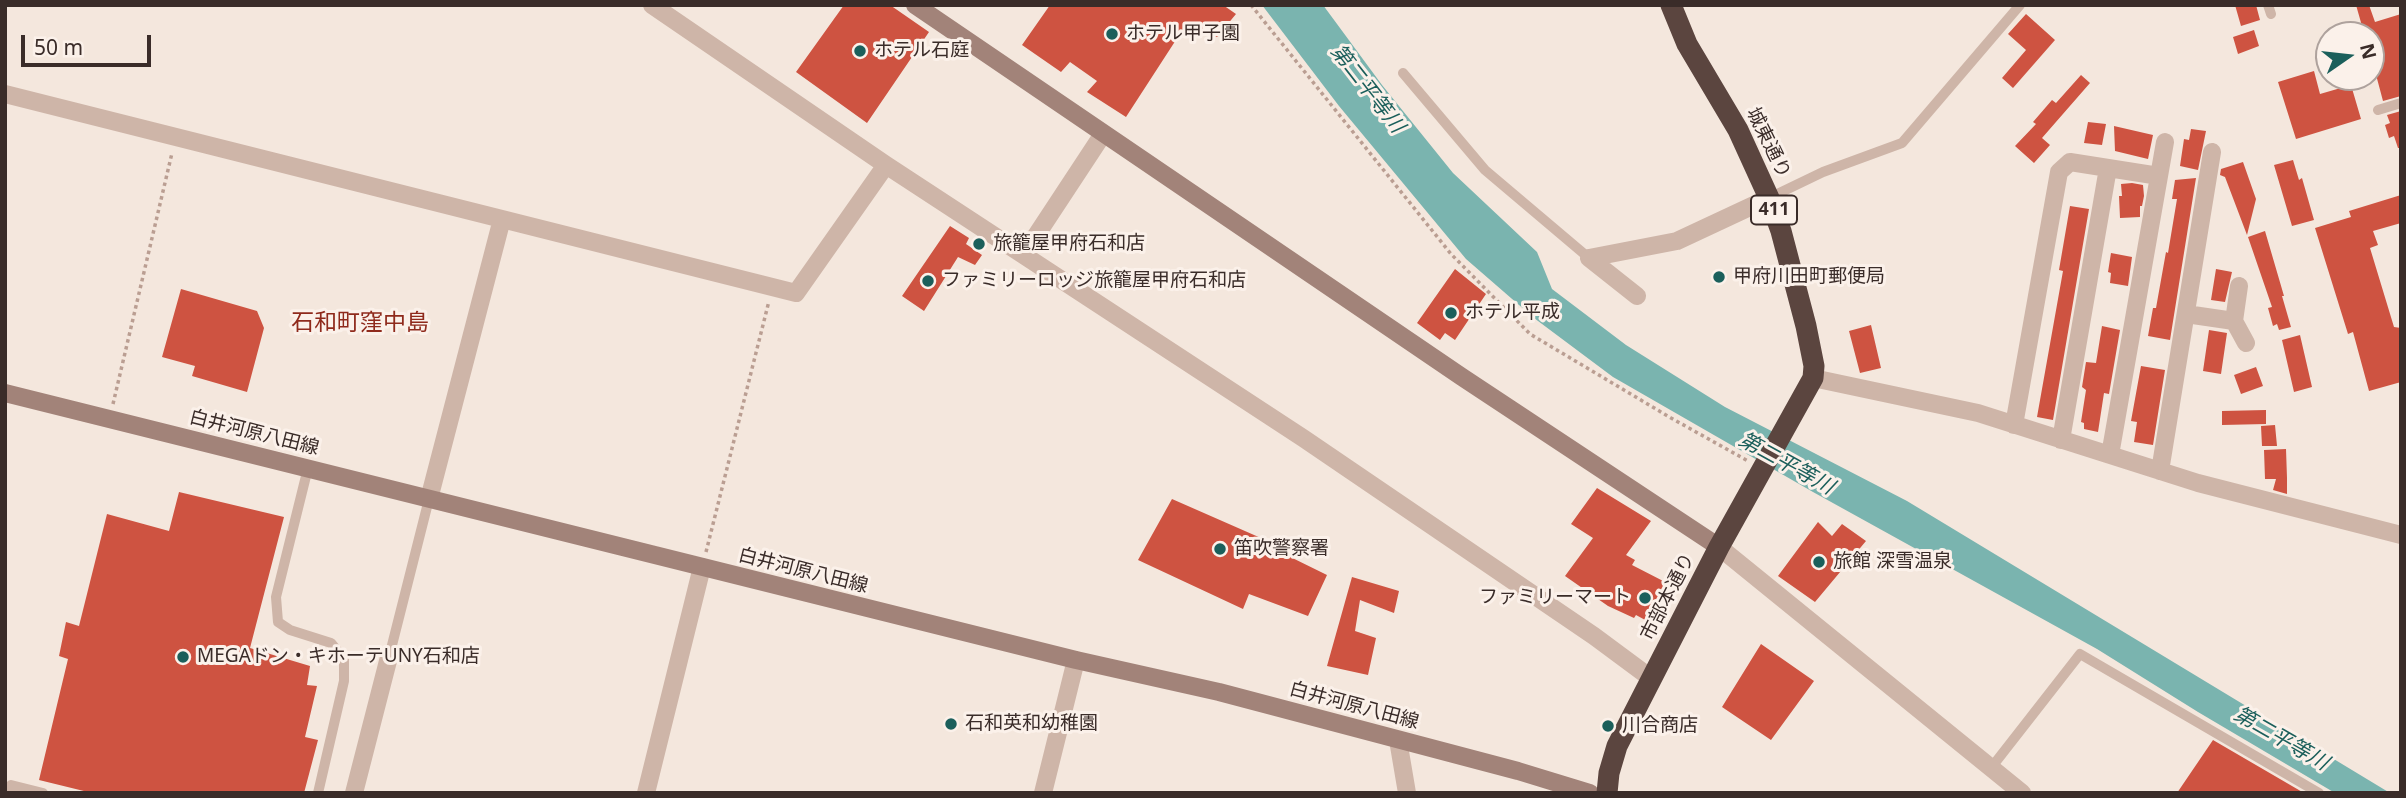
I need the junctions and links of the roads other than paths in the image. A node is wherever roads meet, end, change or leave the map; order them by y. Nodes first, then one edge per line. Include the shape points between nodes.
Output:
1 (652, 5) edge
2 (915, 5) edge
3 (1671, 5) edge
4 (2020, 5) edge
5 (1403, 73) dead end
6 (5, 94) edge
7 (2401, 103) edge
8 (2378, 110) dead end
9 (1102, 134) junction
10 (2165, 142) dead end
11 (2212, 152) dead end
12 (886, 165) junction
13 (2108, 168) junction
14 (2159, 176) junction
15 (1769, 198) junction
16 (502, 219) junction
17 (1024, 254) junction
18 (1589, 258) junction
19 (2239, 286) dead end
20 (1637, 296) dead end
21 (2186, 314) junction
22 (2234, 321) junction
23 (2246, 343) dead end
24 (1813, 379) junction
25 (5, 393) edge
26 (2014, 425) junction
27 (2062, 440) junction
28 (2110, 455) junction
29 (308, 468) junction
30 (2160, 471) junction
31 (429, 499) junction
32 (2401, 534) edge
33 (1719, 547) junction
34 (702, 567) junction
35 (389, 657) joint
36 (1076, 660) junction
37 (1652, 679) junction
38 (1398, 740) junction
39 (1991, 768) junction
40 (9, 793) edge
41 (43, 793) edge
42 (318, 793) edge
43 (354, 793) edge
44 (646, 793) edge
45 (1042, 793) edge
46 (1408, 793) edge
47 (1590, 793) edge
48 (1607, 793) edge
49 (2022, 793) edge
50 (2319, 793) edge

1 - 12 street
2 - 9 main road
3 - 15 highway, 城東通り / 411 via 1686,44 1738,130
4 - 15 lane via 1902,143
5 - 18 lane via 1485,170
6 - 16 street
7 - 8 lane
9 - 17 street
9 - 33 main road
10 - 14 street
11 - 21 street
12 - 16 street via 796,293
12 - 17 street
13 - 14 street
13 - 26 street via 2070,162 2059,172
13 - 27 street
14 - 28 street
15 - 18 street via 1677,241
15 - 24 highway, 城東通り / 411 via 1806,326
16 - 31 street
17 - 37 street via 1303,438
18 - 20 street
19 - 22 street
21 - 22 street
21 - 30 street
22 - 23 street
24 - 26 street via 1978,413
24 - 33 highway, 市部本通り
25 - 29 main road, 白井河原八田線
26 - 27 street
27 - 28 street
28 - 30 street
29 - 31 main road, 白井河原八田線
29 - 42 lane via 276,597 278,622 290,631 331,643 344,659 344,681
30 - 32 street
31 - 34 main road, 白井河原八田線
31 - 35 lane
33 - 37 highway, 市部本通り
33 - 39 street
34 - 36 main road, 白井河原八田線
34 - 44 street
35 - 43 street
36 - 38 main road, 白井河原八田線
36 - 45 street
37 - 48 highway, 市部本通り via 1617,746
38 - 46 street
38 - 47 main road, 白井河原八田線
39 - 49 street
39 - 50 lane via 2080,654
40 - 41 lane via 11,785

